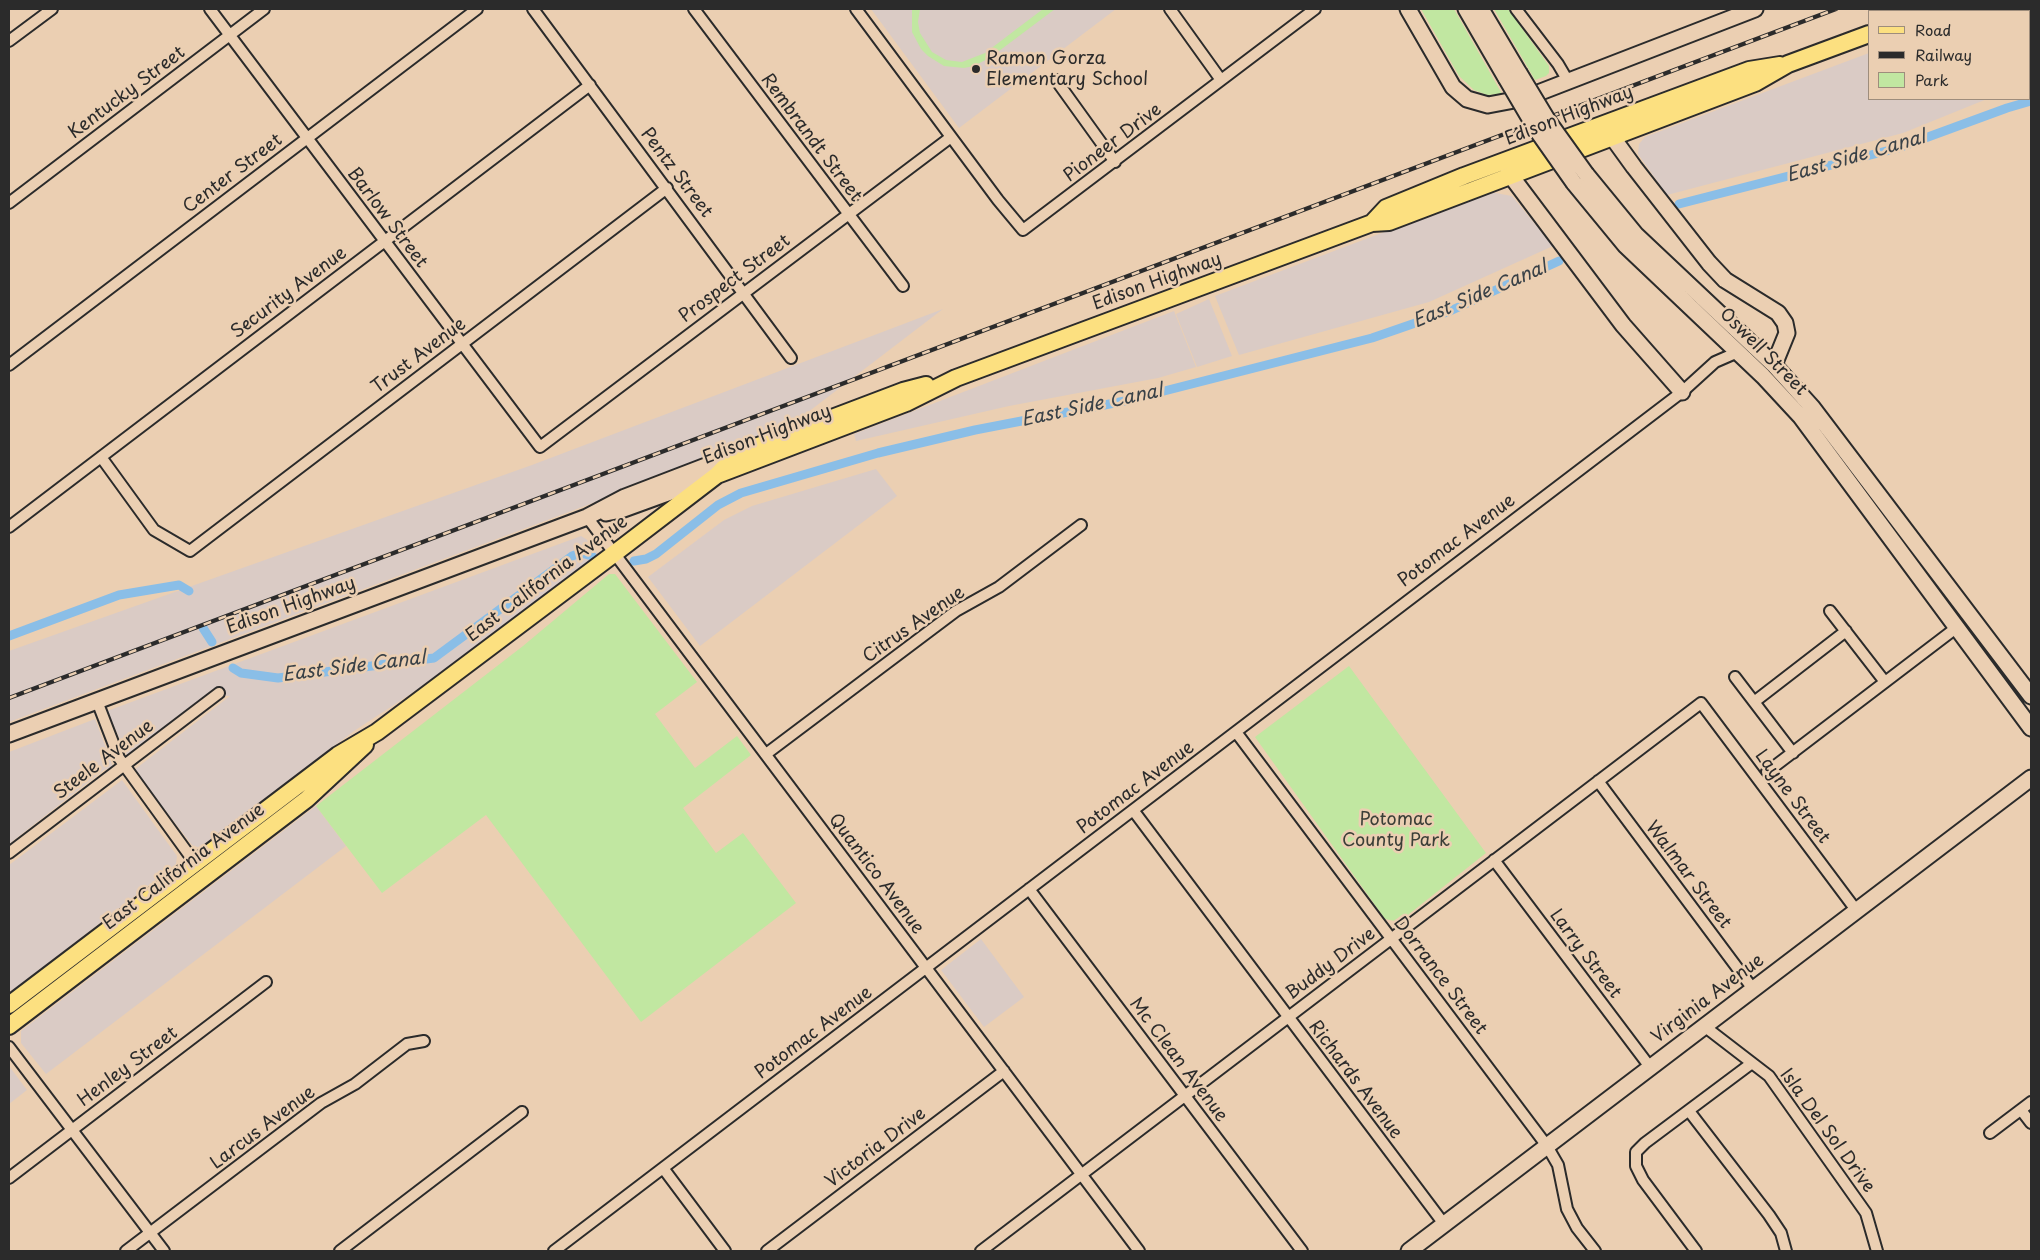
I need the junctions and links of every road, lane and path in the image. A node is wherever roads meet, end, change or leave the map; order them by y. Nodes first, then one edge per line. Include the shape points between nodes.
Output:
1 (52, 9) edge
2 (210, 9) edge
3 (264, 9) edge
4 (477, 9) edge
5 (533, 9) edge
6 (694, 9) edge
7 (856, 9) edge
8 (1170, 9) edge
9 (1315, 9) edge
10 (1408, 9) edge
11 (1466, 9) edge
12 (1481, 9) edge
13 (1516, 9) edge
14 (1751, 10) edge
15 (1868, 34) edge
16 (230, 35) junction
17 (9, 42) edge
18 (1513, 75) junction
19 (1056, 80) dead end
20 (1221, 80) junction
21 (1568, 81) junction
22 (590, 85) junction
23 (1610, 130) junction
24 (951, 137) junction
25 (306, 138) junction
26 (1115, 162) junction
27 (1508, 169) junction
28 (1580, 178) junction
29 (667, 188) junction
30 (9, 203) edge
31 (848, 214) junction
32 (384, 241) junction
33 (903, 286) dead end
34 (744, 292) junction
35 (462, 344) junction
36 (1738, 352) junction
37 (791, 358) dead end
38 (9, 365) edge
39 (1774, 365) junction
40 (956, 378) junction
41 (1682, 392) junction
42 (540, 447) joint
43 (737, 454) junction
44 (100, 457) junction
45 (717, 475) junction
46 (587, 517) junction
47 (1881, 524) junction
48 (1081, 525) dead end
49 (9, 527) edge
50 (615, 553) junction
51 (1945, 582) junction
52 (1830, 611) dead end
53 (1956, 628) junction
54 (1846, 631) junction
55 (1735, 677) dead end
56 (1885, 682) junction
57 (219, 693) dead end
58 (2031, 696) edge
59 (97, 701) junction
60 (1754, 702) junction
61 (1701, 703) joint
62 (2031, 728) edge
63 (377, 732) junction
64 (1236, 732) junction
65 (9, 734) edge
66 (1793, 753) junction
67 (766, 754) junction
68 (124, 766) junction
69 (1767, 772) dead end
70 (2031, 778) edge
71 (1598, 781) junction
72 (1133, 810) junction
73 (9, 853) edge
74 (1494, 860) junction
75 (195, 863) junction
76 (1029, 889) junction
77 (1856, 910) junction
78 (136, 929) junction
79 (1392, 939) junction
80 (926, 968) junction
81 (266, 982) dead end
82 (1753, 989) junction
83 (9, 1004) edge
84 (1288, 1017) junction
85 (9, 1026) edge
86 (1704, 1026) junction
87 (424, 1041) dead end
88 (9, 1047) edge
89 (1752, 1064) junction
90 (1650, 1067) junction
91 (1004, 1071) junction
92 (1185, 1096) junction
93 (2031, 1102) edge
94 (2021, 1110) junction
95 (1689, 1111) junction
96 (522, 1112) dead end
97 (2031, 1123) edge
98 (72, 1130) junction
99 (1990, 1133) dead end
100 (1547, 1146) junction
101 (662, 1168) junction
102 (1082, 1175) junction
103 (9, 1178) edge
104 (1444, 1224) junction
105 (150, 1233) junction
106 (567, 1247) edge
107 (126, 1251) edge
108 (164, 1251) edge
109 (340, 1251) edge
110 (554, 1251) edge
111 (725, 1251) edge
112 (767, 1251) edge
113 (981, 1251) edge
114 (1139, 1251) edge
115 (1302, 1251) edge
116 (1409, 1251) edge
117 (1595, 1251) edge
118 (1696, 1251) edge
119 (1786, 1251) edge
120 (1877, 1251) edge

1 - 17 street
2 - 16 street, Barlow Street
3 - 16 street, Kentucky Street
4 - 25 street, Center Street
5 - 22 street, Pentz Street
6 - 31 street, Rembrandt Street
7 - 24 street
8 - 20 street
9 - 20 street, Pioneer Drive
10 - 21 main road via 1453,87 1476,103 1488,105 1525,98
11 - 18 main road, Oswell Street
12 - 18 main road, Oswell Street
13 - 21 street
14 - 21 main road
15 - 23 main road, Edison Highway via 1788,64 1755,83
16 - 25 street, Barlow Street
16 - 30 street, Kentucky Street
18 - 28 main road, Oswell Street, bridge via 1548,121
19 - 26 street
20 - 26 street, Pioneer Drive
22 - 29 street, Pentz Street
22 - 32 street, Security Avenue
23 - 27 main road, Edison Highway
23 - 39 main road, Oswell Street via 1709,263 1726,280 1778,313 1785,323 1787,334
24 - 26 street, Pioneer Drive via 1023,230
24 - 31 street, Prospect Street
25 - 32 street, Barlow Street
25 - 38 street, Center Street
27 - 40 main road, Edison Highway via 1389,222 1372,223
27 - 41 main road via 1623,325
28 - 36 main road, Oswell Street via 1625,245
28 - 39 main road, Oswell Street
29 - 34 street, Pentz Street
29 - 35 street, Trust Avenue
31 - 33 street, Rembrandt Street
31 - 34 street, Prospect Street
32 - 35 street, Barlow Street
32 - 44 street, Security Avenue
34 - 37 street, Pentz Street
34 - 42 street, Prospect Street
35 - 42 street, Barlow Street
35 - 44 street, Trust Avenue via 190,551 154,530
36 - 41 street, Potomac Avenue via 1715,362
36 - 47 main road, Oswell Street via 1801,417
39 - 51 main road, Oswell Street via 1824,422
40 - 43 main road, Edison Highway via 903,391
40 - 45 main road, Edison Highway via 906,403
41 - 64 street, Potomac Avenue
43 - 45 main road, East California Avenue
43 - 46 main road, Edison Highway via 625,497
44 - 49 street, Security Avenue
45 - 46 main road, Edison Highway via 621,510
45 - 50 main road, East California Avenue
46 - 50 street, Quantico Avenue
46 - 59 main road, Edison Highway
47 - 51 main road via 1891,525
47 - 53 main road, Oswell Street
48 - 67 street, Citrus Avenue via 999,587 956,610
50 - 63 main road, East California Avenue
50 - 67 street, Quantico Avenue
51 - 58 main road, Oswell Street
52 - 54 street
53 - 56 street
53 - 62 main road, Oswell Street
54 - 56 street
54 - 60 street
55 - 60 street
56 - 66 street
57 - 68 street, Steele Avenue
59 - 65 main road, Edison Highway
59 - 68 street
60 - 66 street
61 - 71 street, Buddy Drive
61 - 77 street, Layne Street
63 - 75 main road, East California Avenue via 338,755
63 - 78 main road, East California Avenue via 307,799
64 - 72 street, Potomac Avenue
64 - 79 street, Dorrance Street
66 - 69 street
67 - 80 street, Quantico Avenue
68 - 73 street, Steele Avenue
68 - 75 street
70 - 77 main road, Virginia Avenue
71 - 74 street, Buddy Drive
71 - 82 street, Walmar Street
72 - 76 street, Potomac Avenue
72 - 84 street, Richards Avenue
74 - 79 street, Buddy Drive
74 - 90 street, Larry Street
75 - 78 main road via 188,878 154,905
75 - 83 main road, East California Avenue
76 - 80 street, Potomac Avenue
76 - 92 street, Mc Clean Avenue
77 - 82 main road, Virginia Avenue
78 - 85 main road, East California Avenue
79 - 84 street, Buddy Drive
79 - 100 street, Dorrance Street
80 - 91 street, Quantico Avenue
80 - 101 street, Potomac Avenue
81 - 98 street, Henley Street
82 - 86 main road, Virginia Avenue
84 - 92 street, Buddy Drive
84 - 104 street, Richards Avenue
86 - 89 street, Isla Del Sol Drive
86 - 90 main road, Virginia Avenue
87 - 105 street, Larcus Avenue via 407,1044 355,1084 321,1103
88 - 98 street
89 - 95 street
89 - 120 street, Isla Del Sol Drive via 1769,1076 1866,1213
90 - 100 main road, Virginia Avenue
91 - 102 street, Quantico Avenue
91 - 112 street, Victoria Drive
92 - 102 street, Buddy Drive
92 - 115 street, Mc Clean Avenue
93 - 94 street
94 - 97 street
94 - 99 street
95 - 118 street via 1645,1142 1636,1152 1636,1166
95 - 119 street via 1769,1215
96 - 109 street
98 - 103 street, Henley Street
98 - 105 street
100 - 104 main road, Virginia Avenue
100 - 117 street, Dorrance Street via 1558,1166 1567,1209
101 - 106 street, Potomac Avenue
101 - 111 street
102 - 113 street, Buddy Drive
102 - 114 street, Quantico Avenue
104 - 116 main road, Virginia Avenue
105 - 107 street, Larcus Avenue
105 - 108 street
106 - 110 street, Potomac Avenue

